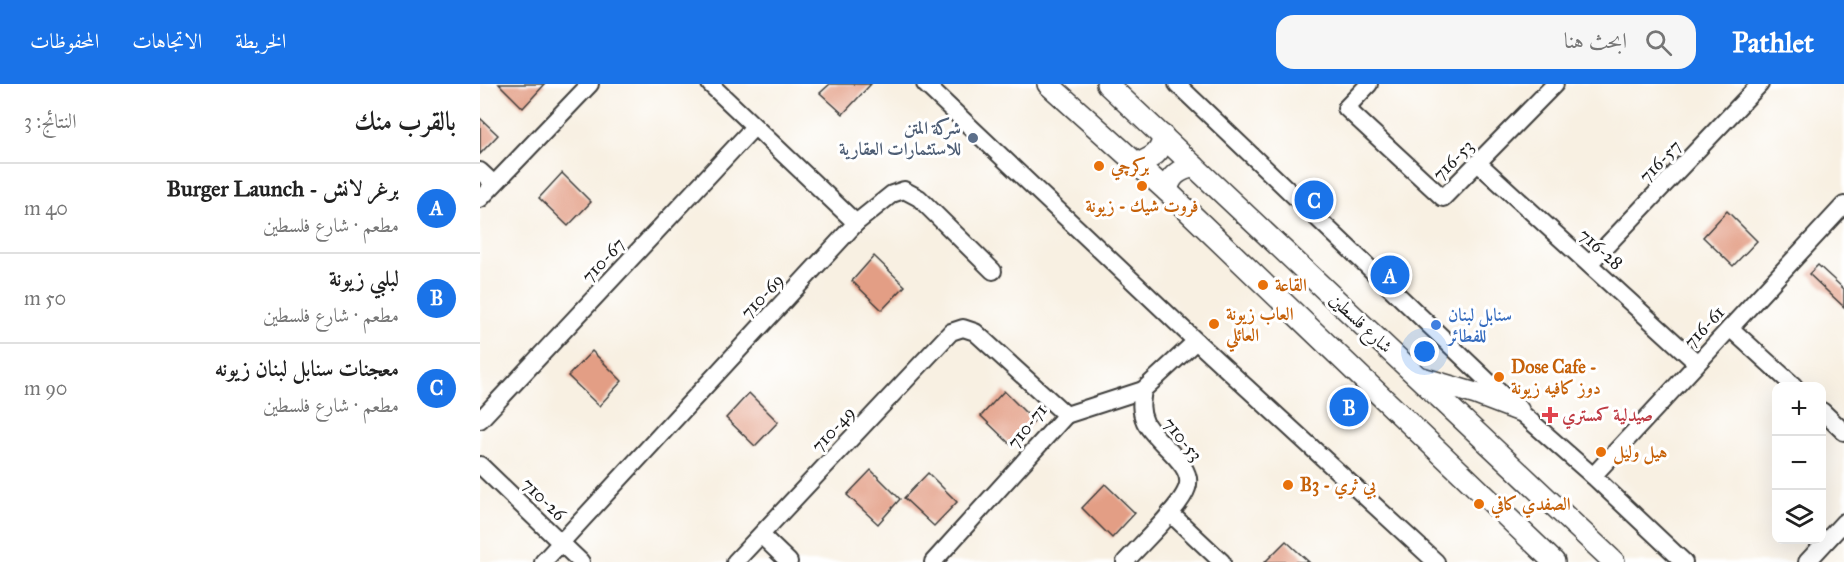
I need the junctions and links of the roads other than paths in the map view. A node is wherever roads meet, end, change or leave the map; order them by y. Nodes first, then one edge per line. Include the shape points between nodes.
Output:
1 (590, 84) edge
2 (710, 84) edge
3 (925, 84) edge
4 (1048, 84) edge
5 (1107, 84) edge
6 (1177, 84) edge
7 (1369, 84) edge
8 (1555, 84) edge
9 (1760, 84) edge
10 (754, 127) junction
11 (1163, 136) junction
12 (1478, 163) junction
13 (1137, 164) junction
14 (1194, 166) junction
15 (480, 171) edge
16 (494, 184) junction
17 (1167, 191) junction
18 (480, 200) edge
19 (1844, 205) edge
20 (856, 224) junction
21 (1589, 264) junction
22 (993, 271) dead end
23 (963, 328) joint
24 (1730, 328) junction
25 (1196, 341) junction
26 (1697, 363) junction
27 (1419, 377) junction
28 (1789, 382) edge
29 (1143, 390) junction
30 (1518, 410) junction
31 (1066, 415) junction
32 (1826, 416) edge
33 (480, 420) edge
34 (1844, 432) edge
35 (480, 465) edge
36 (1593, 476) junction
37 (1170, 513) junction
38 (1844, 522) edge
39 (760, 535) junction
40 (561, 542) junction
41 (543, 562) edge
42 (581, 562) edge
43 (735, 562) edge
44 (789, 562) edge
45 (933, 562) edge
46 (1125, 562) edge
47 (1222, 562) edge
48 (1437, 562) edge
49 (1554, 562) edge
50 (1614, 562) edge
51 (1684, 562) edge
52 (1807, 562) edge

1 - 16 street
2 - 10 street
3 - 25 street
4 - 13 main road
5 - 11 main road, شارع فلسطين
6 - 30 street
7 - 12 street, 716-53 via 1346,108 1443,198
8 - 12 street, 716-53
9 - 21 street, 716-57
10 - 20 street
10 - 33 street, 710-67
11 - 13 main road via 1163,146 1157,153
11 - 14 main road, شارع فلسطين
12 - 21 street, 716-28
13 - 17 main road
14 - 17 main road via 1173,175
14 - 27 main road, شارع فلسطين
15 - 16 street
16 - 18 street
17 - 49 main road
19 - 24 street, 716-61
20 - 22 street, 710-69 via 892,194 904,190 919,198
20 - 40 street, 710-69
21 - 26 street, 716-28
23 - 31 street, 710-71 via 975,332
23 - 39 street, 710-49 via 951,332
24 - 26 street, 716-61
24 - 28 street
25 - 29 street
25 - 48 street
26 - 36 street, 716-61
27 - 30 main road
27 - 50 main road, شارع فلسطين
29 - 31 street
29 - 37 street, 710-53 via 1140,410 1145,424 1187,471 1187,491
30 - 36 street
31 - 45 street, 710-71
32 - 34 street
35 - 40 street, 710-26
36 - 51 street
37 - 46 street, 710-53
37 - 47 street
38 - 52 street
39 - 43 street, 710-49
39 - 44 street
40 - 41 street, 710-69
40 - 42 street, 710-26

